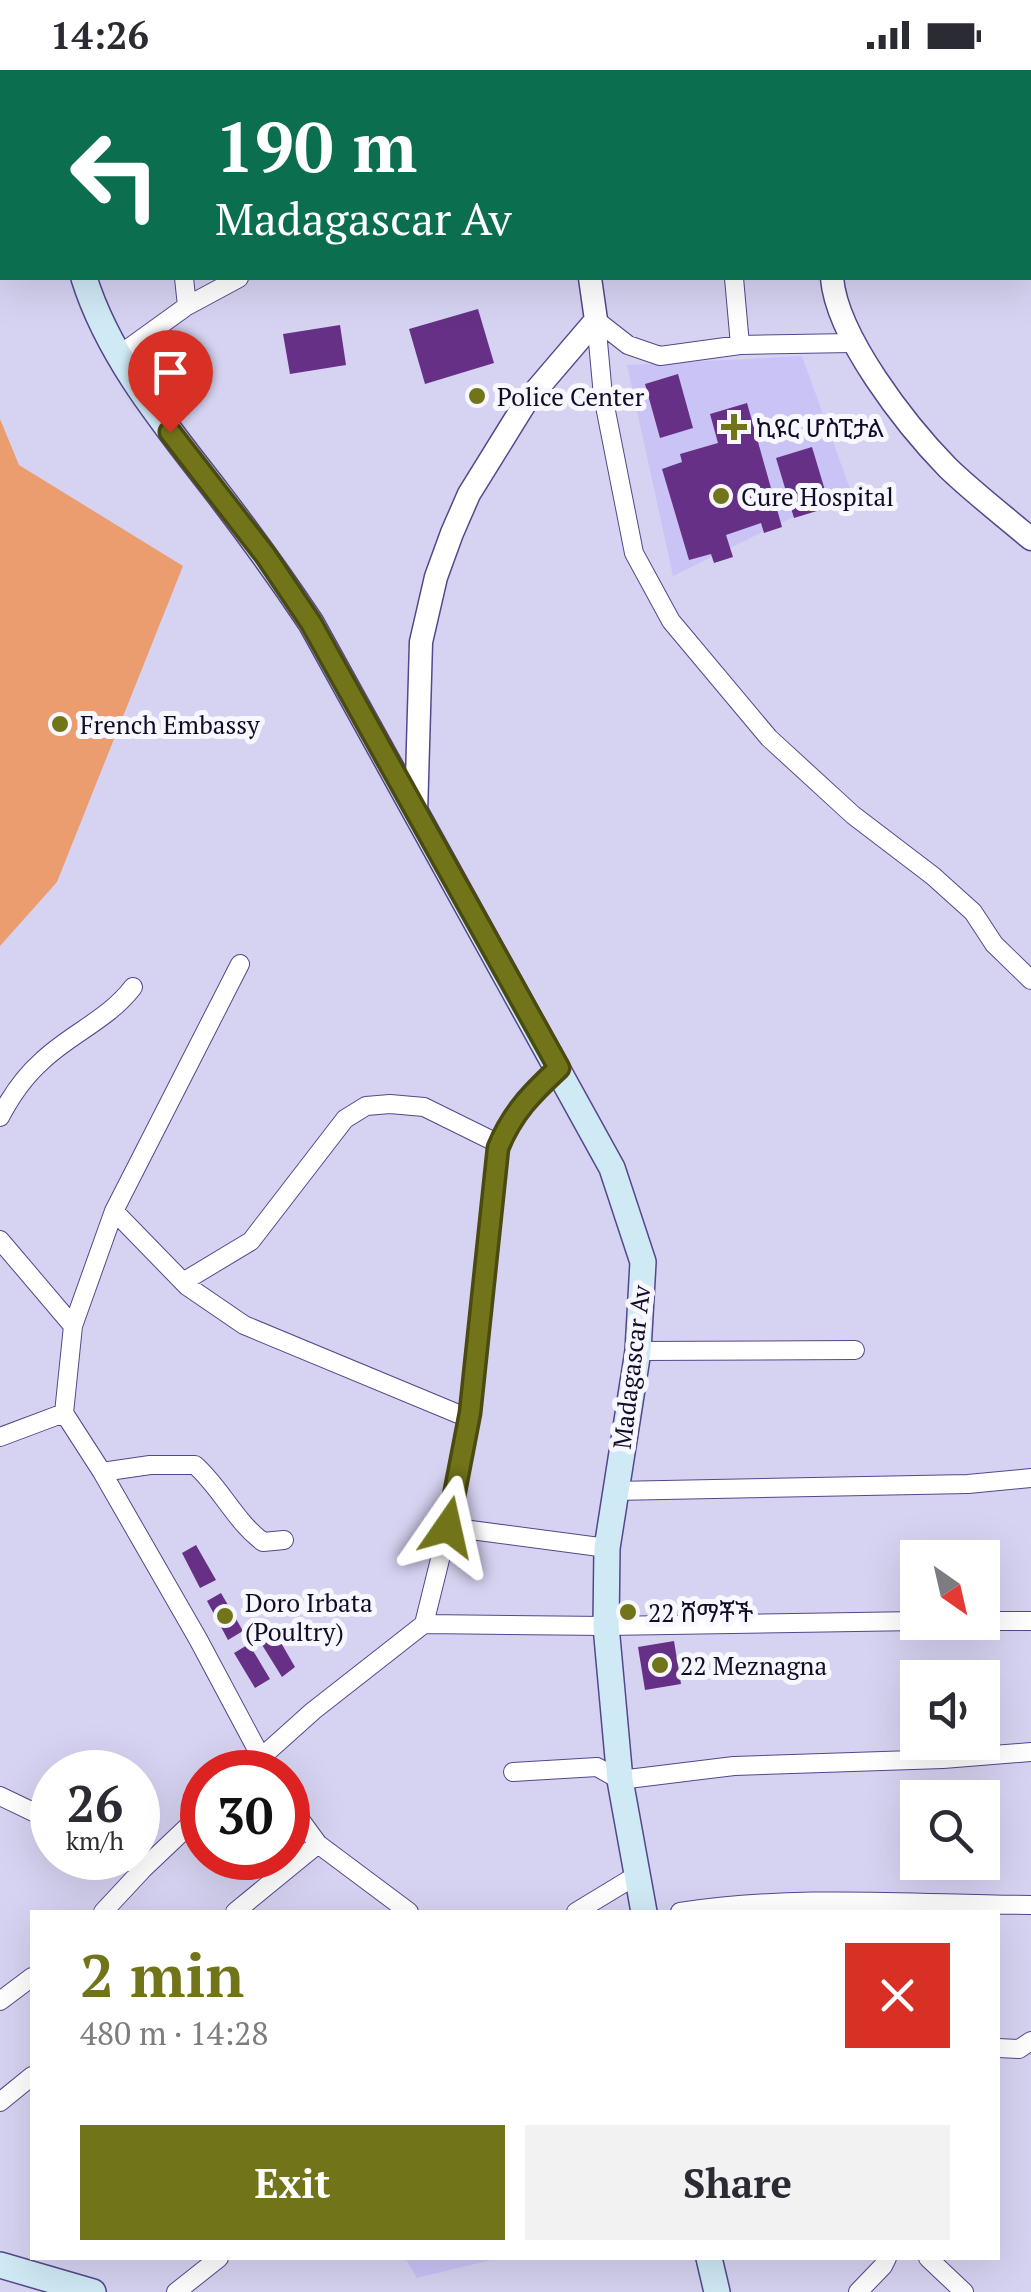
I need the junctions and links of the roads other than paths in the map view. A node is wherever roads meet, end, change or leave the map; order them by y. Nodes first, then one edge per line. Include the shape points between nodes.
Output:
1 (85, 280) edge
2 (184, 280) edge
3 (236, 280) edge
4 (590, 280) edge
5 (734, 280) edge
6 (832, 280) edge
7 (187, 306) junction
8 (596, 320) junction
9 (852, 343) junction
10 (740, 344) junction
11 (118, 354) junction
12 (1031, 540) edge
13 (416, 814) junction
14 (240, 964) dead end
15 (1031, 980) edge
16 (133, 987) dead end
17 (559, 1068) junction
18 (0, 1117) edge
19 (499, 1144) junction
20 (114, 1212) junction
21 (0, 1240) edge
22 (183, 1282) junction
23 (73, 1326) junction
24 (855, 1350) dead end
25 (638, 1351) junction
26 (64, 1413) junction
27 (468, 1418) junction
28 (0, 1437) edge
29 (102, 1472) junction
30 (1031, 1478) edge
31 (614, 1491) junction
32 (448, 1527) junction
33 (284, 1540) dead end
34 (607, 1548) junction
35 (900, 1622) edge
36 (1000, 1622) edge
37 (1031, 1622) edge
38 (424, 1624) junction
39 (606, 1626) junction
40 (257, 1750) edge
41 (278, 1750) edge
42 (1031, 1752) edge
43 (513, 1772) dead end
44 (620, 1780) junction
45 (0, 1796) edge
46 (30, 1810) edge
47 (310, 1833) edge
48 (180, 1834) edge
49 (318, 1844) junction
50 (160, 1853) edge
51 (638, 1875) junction
52 (133, 1880) edge
53 (1031, 1904) edge
54 (104, 1910) edge
55 (237, 1910) edge
56 (407, 1910) edge
57 (579, 1910) edge
58 (644, 1910) edge
59 (693, 1910) edge
60 (30, 1978) edge
61 (0, 2000) edge
62 (1031, 2041) edge
63 (1000, 2048) edge
64 (30, 2078) edge
65 (0, 2102) edge
66 (217, 2260) edge
67 (709, 2260) edge
68 (886, 2260) edge
69 (930, 2260) edge
70 (0, 2264) edge
71 (37, 2265) edge
72 (93, 2292) edge
73 (176, 2292) edge
74 (716, 2292) edge
75 (858, 2292) edge
76 (964, 2292) edge

1 - 11 main road, Madagascar Av
2 - 7 street
3 - 7 street
4 - 8 street
5 - 10 street
6 - 9 street
7 - 11 street
8 - 10 street via 628,346 660,356
8 - 13 street via 526,402 446,548 421,642
8 - 15 street via 603,396 634,553 671,622 769,738 972,912
9 - 10 street
9 - 12 street via 948,467
11 - 13 main road, Madagascar Av via 311,623
13 - 17 main road, Madagascar Av
14 - 20 street
16 - 18 street via 43,1060
17 - 19 street via 521,1104
17 - 25 main road, Madagascar Av via 618,1180 643,1262
19 - 22 street via 424,1107 366,1106 344,1120 252,1241
19 - 27 street
20 - 22 street
20 - 23 street
21 - 23 street
22 - 27 street via 244,1325
23 - 26 street
24 - 25 street
25 - 31 main road, Madagascar Av
26 - 28 street
26 - 29 street
27 - 32 street
29 - 33 street via 195,1464 246,1529 263,1542
29 - 40 street
30 - 31 street
31 - 34 main road, Madagascar Av
32 - 34 street
32 - 38 street
34 - 39 main road, Madagascar Av
35 - 39 street
36 - 37 street
38 - 39 street
38 - 41 street via 313,1710
39 - 44 main road, Madagascar Av
42 - 44 street via 734,1766
43 - 44 street via 597,1767
44 - 51 main road, Madagascar Av
45 - 46 street
47 - 49 street
48 - 50 street
49 - 55 street
49 - 56 street
51 - 57 street
51 - 58 main road, Madagascar Av
52 - 54 street
53 - 59 street via 803,1901
60 - 61 street
62 - 63 street via 1019,2049
64 - 65 street
66 - 73 street
67 - 74 main road
68 - 75 street
69 - 76 street
70 - 71 main road
71 - 72 main road

